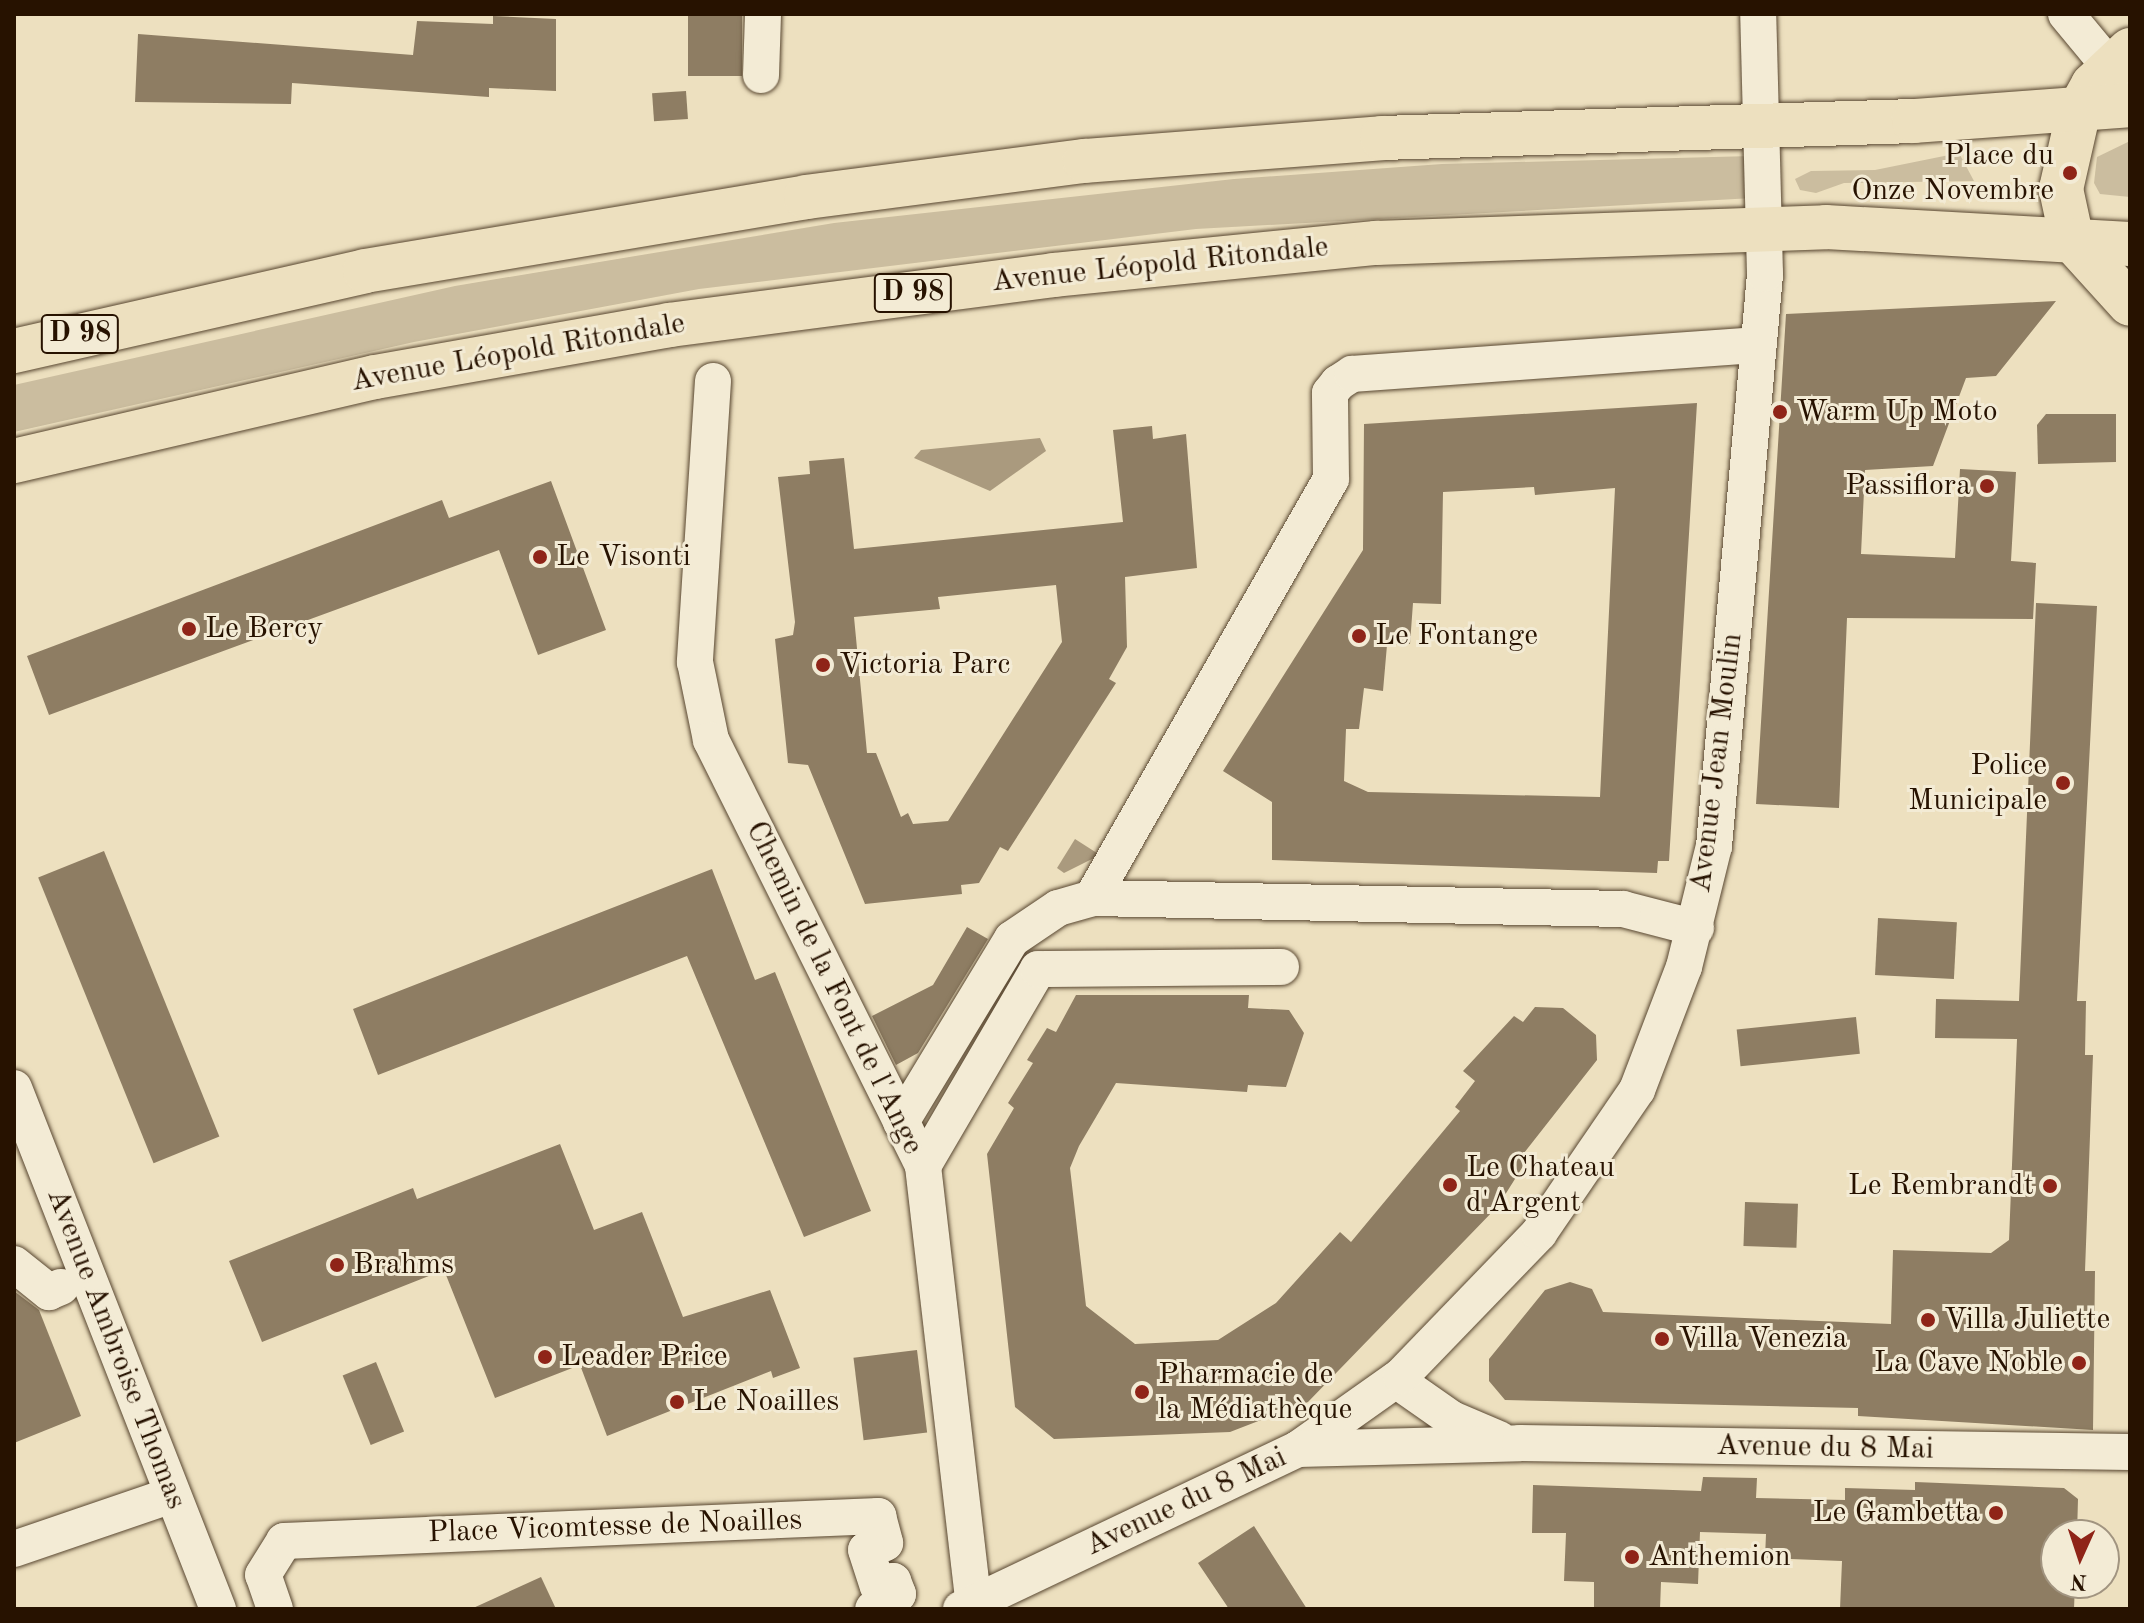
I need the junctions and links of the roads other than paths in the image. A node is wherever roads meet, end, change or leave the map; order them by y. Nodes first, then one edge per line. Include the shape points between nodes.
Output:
1 (763, 14) edge
2 (1758, 14) edge
3 (2066, 14) edge
4 (2123, 69) edge
5 (761, 75) dead end
6 (2130, 105) edge
7 (2079, 110) junction
8 (1764, 124) junction
9 (1764, 230) junction
10 (2072, 240) junction
11 (2130, 244) edge
12 (2130, 304) edge
13 (1758, 345) junction
14 (14, 351) edge
15 (713, 381) dead end
16 (14, 461) edge
17 (1092, 898) junction
18 (1696, 928) junction
19 (1281, 967) dead end
20 (16, 1100) edge
21 (901, 1122) junction
22 (923, 1166) junction
23 (14, 1264) edge
24 (61, 1287) dead end
25 (1392, 1383) junction
26 (1520, 1443) junction
27 (1422, 1446) junction
28 (1298, 1449) junction
29 (2130, 1452) edge
30 (172, 1495) junction
31 (14, 1549) edge
32 (969, 1607) edge
33 (218, 1609) edge
34 (275, 1609) edge
35 (873, 1609) edge

1 - 5 street
2 - 8 street
3 - 4 street
4 - 7 main road
6 - 7 main road, D 98
7 - 8 main road, D 98
7 - 10 main road via 2061,189
8 - 9 street, Avenue Jean Moulin
8 - 14 main road, D 98 via 1382,138 1085,161 822,195 365,271
9 - 10 main road, Avenue Léopold Ritondale / D 98
9 - 13 street, Avenue Jean Moulin
9 - 16 main road, Avenue Léopold Ritondale / D 98 via 1376,243 669,325 375,377
10 - 11 main road, Avenue Léopold Ritondale / D 98
10 - 12 main road
13 - 17 street via 1352,374 1338,383 1330,393 1331,479
13 - 18 street, Avenue Jean Moulin via 1714,846
15 - 21 street, Chemin de la Font de l'Ange via 695,662 711,740
17 - 18 street via 1623,909
17 - 21 street via 1058,908 1012,939
18 - 25 street, Avenue Jean Moulin via 1661,1036 1602,1149 1480,1300
19 - 22 street via 1038,969
20 - 30 street, Avenue Ambroise Thomas
21 - 22 street, Chemin de la Font de l'Ange
22 - 32 street, Chemin de la Font de l'Ange
23 - 24 street via 49,1292
25 - 26 street, Avenue du 8 Mai via 1470,1429
25 - 27 street via 1391,1416
25 - 28 street, Avenue Jean Moulin
26 - 27 street, Avenue du 8 Mai
26 - 29 street, Avenue du 8 Mai
27 - 28 street, Avenue du 8 Mai
28 - 32 street, Avenue du 8 Mai
30 - 31 street
30 - 33 street, Avenue Ambroise Thomas
34 - 35 street, Place Vicomtesse de Noailles via 263,1575 284,1541 878,1516 885,1543 866,1550 878,1586 893,1581 898,1594

